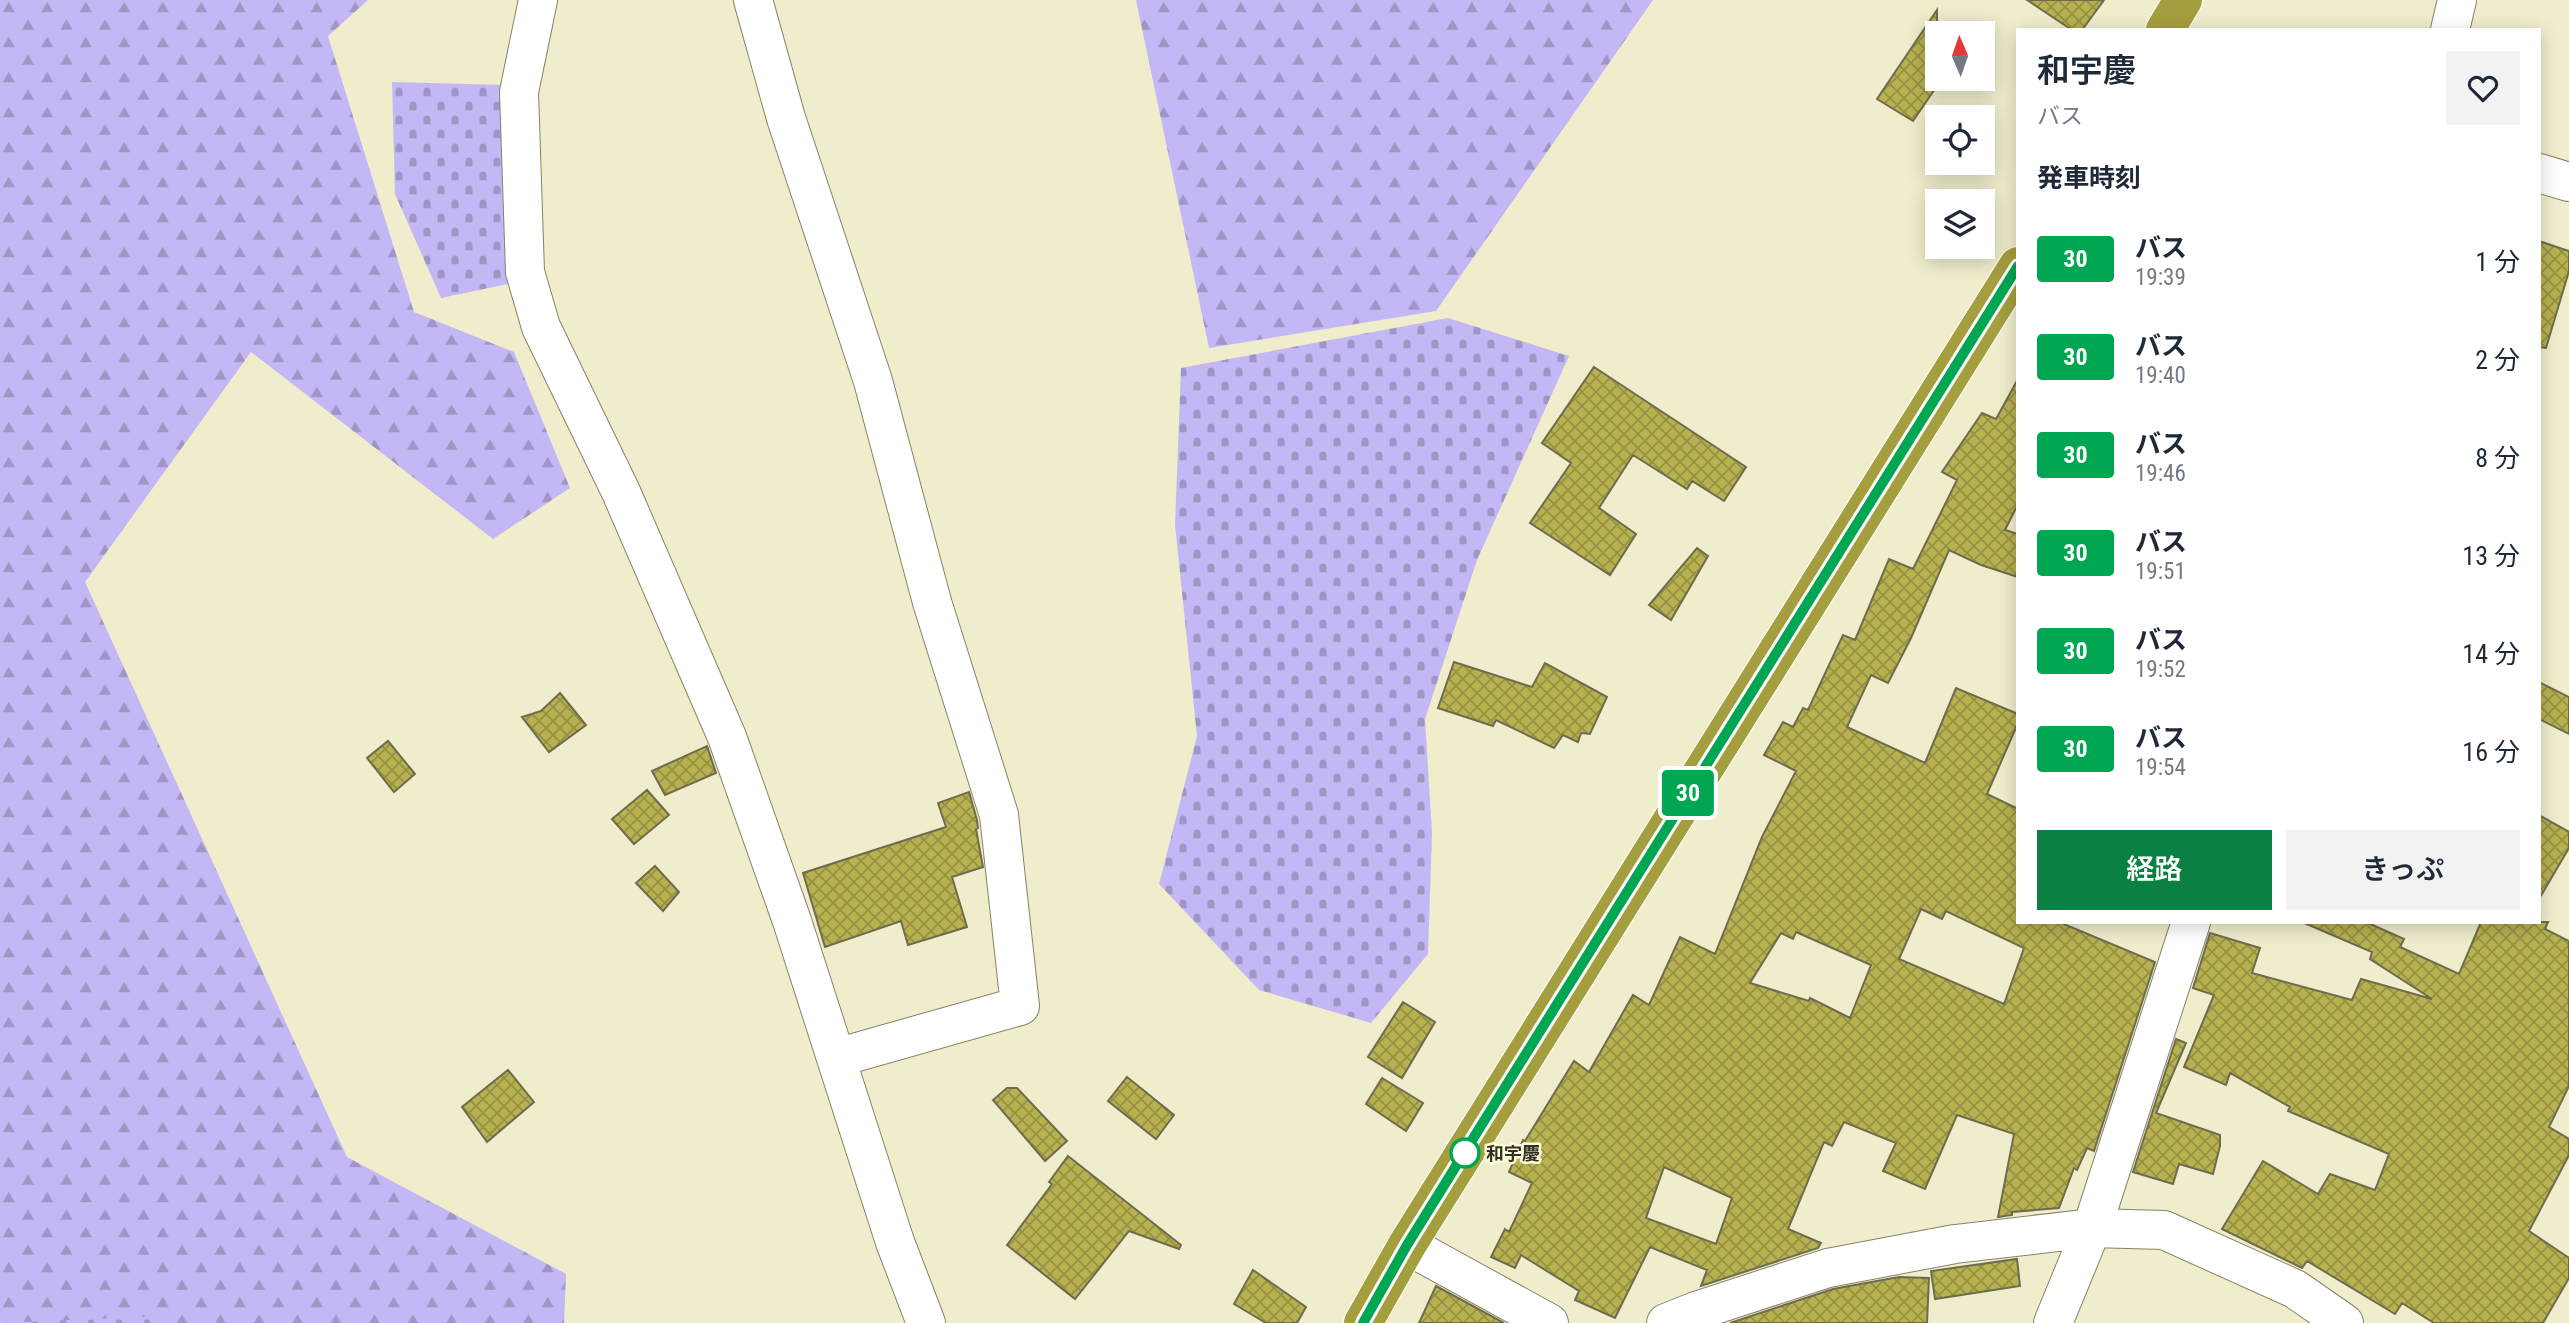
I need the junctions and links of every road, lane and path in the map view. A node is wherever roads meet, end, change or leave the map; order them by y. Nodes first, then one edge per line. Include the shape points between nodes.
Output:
1 (538, 0) edge
2 (753, 0) edge
3 (2183, 0) edge
4 (2458, 0) edge
5 (2166, 28) edge
6 (2451, 28) edge
7 (2541, 174) edge
8 (2569, 182) edge
9 (2016, 269) edge
10 (2190, 924) edge
11 (836, 1058) junction
12 (2092, 1228) junction
13 (1407, 1245) junction
14 (926, 1323) edge
15 (1363, 1323) edge
16 (1549, 1323) edge
17 (1666, 1323) edge
18 (2053, 1323) edge
19 (2344, 1323) edge

1 - 11 street via 519,92 525,272 541,327 621,492 727,737
2 - 11 street via 786,118 873,381 932,602 999,815 1020,1006
3 - 5 highway
4 - 6 street
7 - 8 street
9 - 13 highway
10 - 12 street
11 - 14 street
12 - 17 street via 1955,1244 1828,1268
12 - 18 street
12 - 19 street via 2164,1230 2295,1289
13 - 15 highway
13 - 16 street

